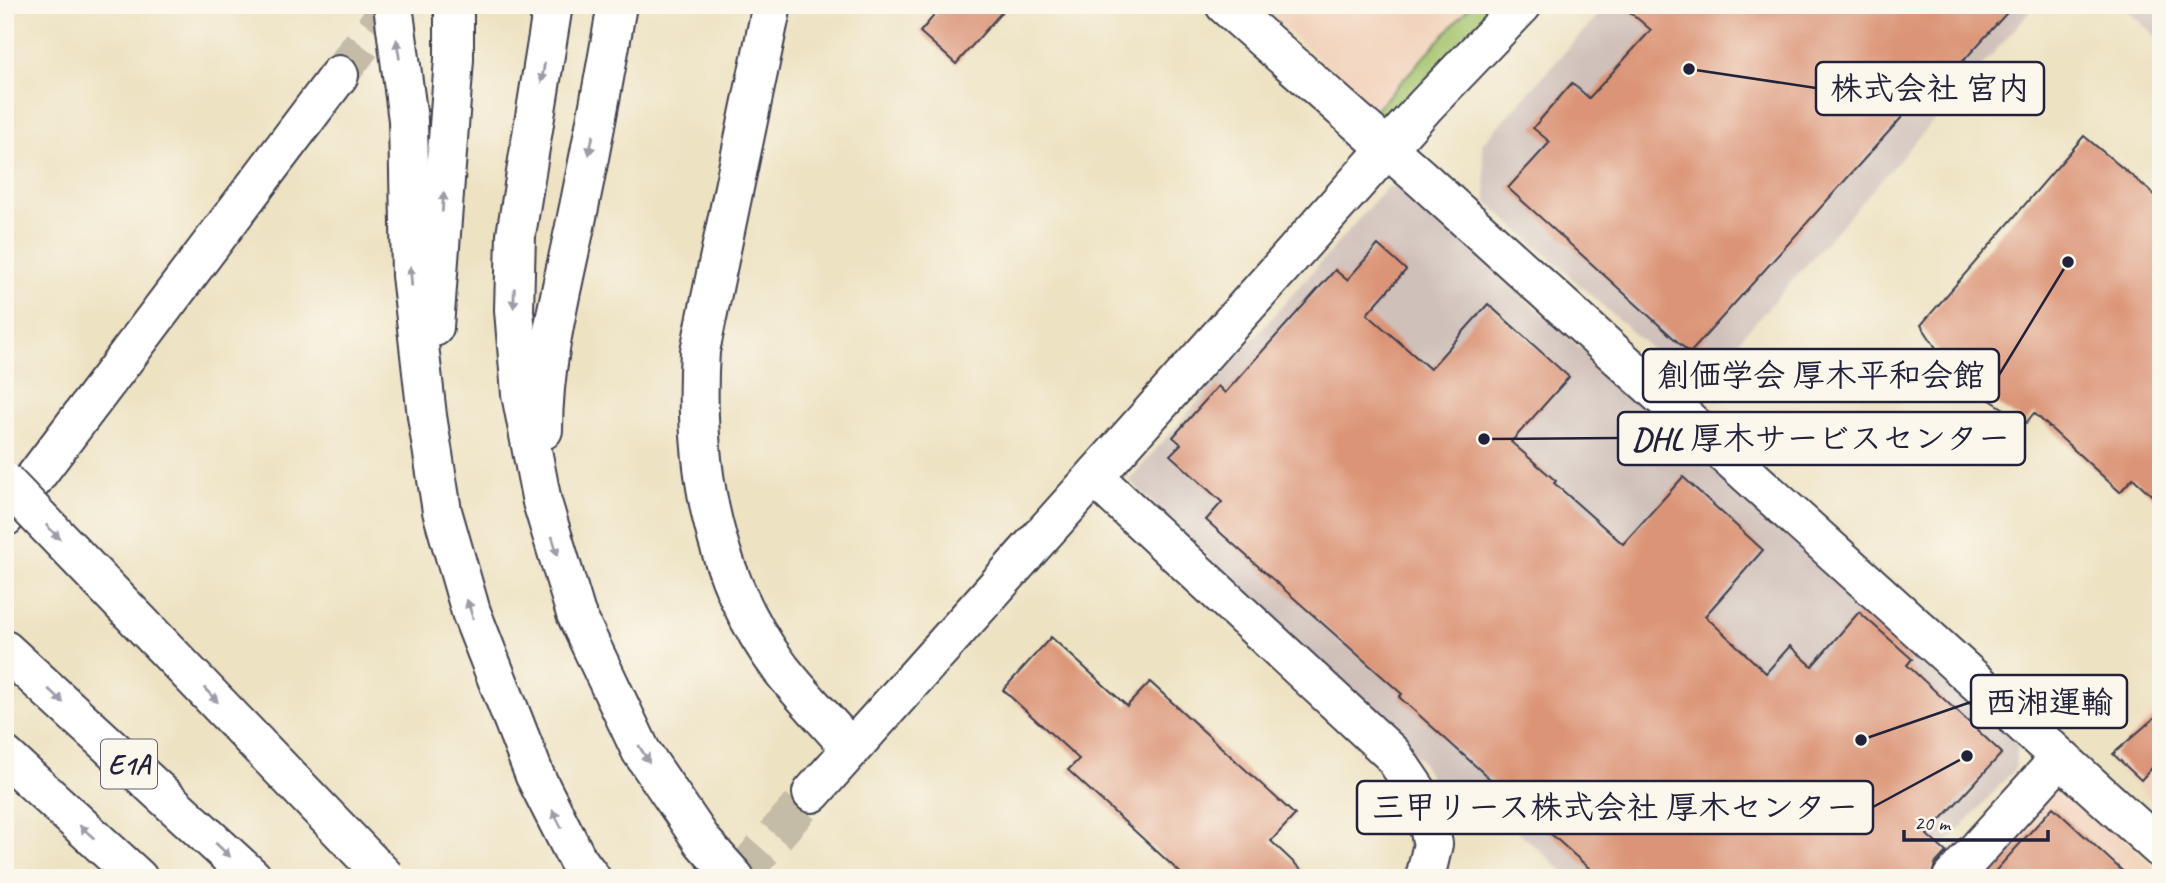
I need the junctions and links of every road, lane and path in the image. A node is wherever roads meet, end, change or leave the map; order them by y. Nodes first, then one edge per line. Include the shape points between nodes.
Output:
1 (393, 5) edge
2 (454, 5) edge
3 (553, 5) edge
4 (617, 5) edge
5 (772, 5) edge
6 (1225, 5) edge
7 (1522, 5) edge
8 (339, 75) tunnel mouth
9 (1387, 148) junction
10 (427, 416) junction
11 (1095, 478) junction
12 (5, 482) edge
13 (542, 502) junction
14 (5, 517) edge
15 (5, 650) edge
16 (851, 749) junction
17 (5, 757) edge
18 (2059, 759) junction
19 (812, 793) tunnel mouth
20 (2157, 838) edge
21 (138, 878) edge
22 (253, 878) edge
23 (386, 878) edge
24 (591, 878) edge
25 (735, 878) edge
26 (1425, 878) edge
27 (1952, 878) edge

10 -> 1 main road via 411,275 408,120
10 -> 2 main road via 454,59
3 -> 13 main road via 516,235 514,310 521,394
4 -> 13 main road via 555,317 543,407
5 - 16 main road via 700,351 700,447 723,561 747,615 781,668
6 - 9 main road
7 - 9 main road
8 - 14 main road
9 - 11 main road
9 - 18 main road
24 -> 10 main road via 535,776 471,612 442,511
11 - 16 main road
11 - 26 main road via 1392,754 1422,799 1433,844
12 -> 23 main road, bridge
13 -> 25 main road via 576,614 641,751
15 -> 22 main road, E1A
16 - 19 main road
21 -> 17 main road, E1A
18 - 20 main road
18 - 27 main road

